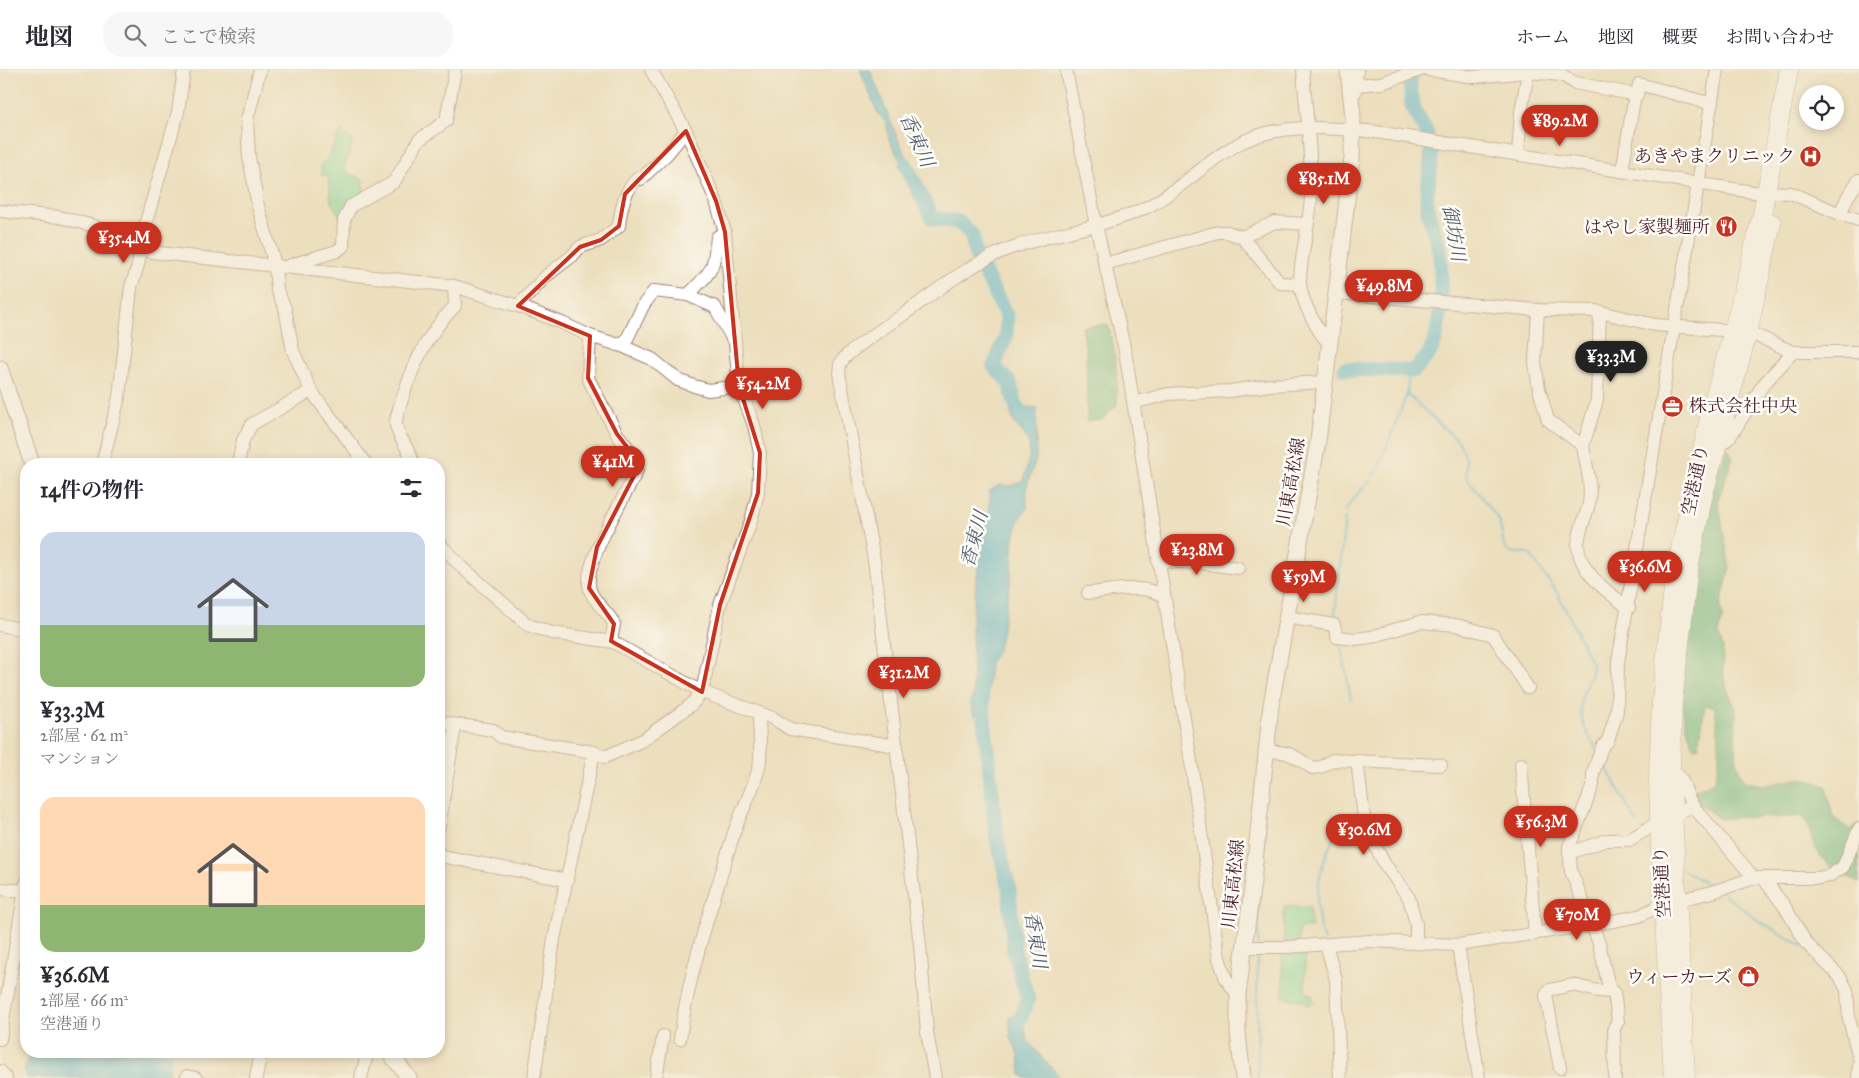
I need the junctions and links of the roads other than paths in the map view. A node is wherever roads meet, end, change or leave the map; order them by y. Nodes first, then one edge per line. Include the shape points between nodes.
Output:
1 (184, 70) edge
2 (260, 70) edge
3 (455, 70) edge
4 (652, 70) edge
5 (1066, 70) edge
6 (1303, 70) edge
7 (1348, 70) edge
8 (1357, 70) edge
9 (1429, 70) edge
10 (1718, 70) edge
11 (1790, 70) edge
12 (1801, 70) edge
13 (1414, 72) edge
14 (1528, 72) junction
15 (1563, 73) edge
16 (1356, 85) junction
17 (1635, 94) junction
18 (1712, 104) junction
19 (1353, 123) junction
20 (1308, 128) junction
21 (686, 131) junction
22 (1518, 154) junction
23 (1622, 171) junction
24 (1859, 180) edge
25 (1699, 184) junction
26 (1772, 192) junction
27 (0, 211) edge
28 (1840, 214) junction
29 (1859, 220) edge
30 (1307, 224) junction
31 (1096, 225) junction
32 (725, 232) junction
33 (1242, 237) junction
34 (141, 248) junction
35 (1105, 264) junction
36 (281, 266) junction
37 (1300, 284) junction
38 (454, 286) junction
39 (1336, 293) junction
40 (688, 295) junction
41 (518, 306) junction
42 (1538, 310) junction
43 (1600, 312) junction
44 (1674, 326) junction
45 (1741, 332) junction
46 (590, 336) junction
47 (735, 343) junction
48 (1330, 344) junction
49 (617, 345) junction
50 (1793, 352) junction
51 (1859, 352) edge
52 (0, 368) edge
53 (1325, 382) junction
54 (739, 386) junction
55 (311, 391) junction
56 (1133, 403) junction
57 (1583, 446) junction
58 (1715, 450) junction
59 (30, 458) edge
60 (104, 458) edge
61 (239, 458) edge
62 (361, 458) edge
63 (411, 458) edge
64 (445, 548) edge
65 (1158, 561) junction
66 (1238, 568) dead end
67 (1088, 593) dead end
68 (1164, 596) junction
69 (1629, 608) junction
70 (1286, 617) junction
71 (0, 625) edge
72 (20, 629) edge
73 (611, 641) junction
74 (1528, 688) dead end
75 (702, 692) junction
76 (759, 714) junction
77 (445, 724) edge
78 (455, 726) junction
79 (897, 746) junction
80 (594, 752) junction
81 (1265, 752) junction
82 (1357, 760) junction
83 (1521, 764) dead end
84 (1441, 765) dead end
85 (1671, 768) junction
86 (445, 789) edge
87 (1693, 806) junction
88 (1666, 818) junction
89 (1859, 829) edge
90 (1569, 853) junction
91 (445, 859) edge
92 (1758, 878) junction
93 (567, 880) junction
94 (20, 888) edge
95 (0, 889) edge
96 (1670, 903) junction
97 (20, 923) edge
98 (1592, 925) junction
99 (1535, 934) junction
100 (1416, 943) junction
101 (1326, 944) junction
102 (1458, 945) junction
103 (1245, 946) junction
104 (1610, 992) junction
105 (1238, 994) junction
106 (664, 1036) dead end
107 (0, 1039) edge
108 (680, 1039) dead end
109 (259, 1058) edge
110 (366, 1058) edge
111 (393, 1058) edge
112 (1859, 1058) edge
113 (1859, 1065) edge
114 (1560, 1068) dead end
115 (0, 1071) edge
116 (6, 1078) edge
117 (256, 1078) edge
118 (361, 1078) edge
119 (409, 1078) edge
120 (534, 1078) edge
121 (656, 1078) edge
122 (935, 1078) edge
123 (1242, 1078) edge
124 (1340, 1078) edge
125 (1479, 1078) edge
126 (1615, 1078) edge
127 (1673, 1078) edge
128 (1686, 1078) edge
129 (1858, 1078) edge

1 - 34 street via 178,112
2 - 36 street via 250,105 247,136 258,206
3 - 36 street via 446,121 419,140 394,182 351,206 344,220 342,246 337,251
4 - 21 street
5 - 31 street
6 - 20 street
7 - 19 main road, 川東高松線
8 - 16 street
9 - 14 street via 1474,77
10 - 18 street
11 - 26 highway, 空港通り
12 - 26 highway, 空港通り
13 - 16 street via 1381,83
14 - 15 street
14 - 22 street
15 - 17 street via 1575,83
16 - 19 street
17 - 18 street via 1639,84
17 - 23 street
18 - 25 street
19 - 20 street
19 - 22 street via 1376,132
19 - 39 main road, 川東高松線
20 - 30 street via 1311,198
20 - 31 street via 1284,130 1244,141 1173,192 1147,206
21 - 32 street via 716,200
21 - 41 street via 625,194 618,226 601,240 580,247
22 - 23 street
23 - 25 street
24 - 28 street
25 - 26 street
25 - 44 street
26 - 28 street via 1791,193
26 - 45 highway, 空港通り
27 - 34 street via 60,217 94,226
28 - 29 street
30 - 33 street via 1275,222
30 - 37 street
31 - 35 street
31 - 79 street via 1009,249 948,282 845,357 840,364 839,373 868,521
32 - 40 street via 717,237 714,266 710,273
32 - 47 street
33 - 35 street via 1218,232
33 - 37 street via 1280,283
34 - 36 street via 151,252
34 - 60 street via 131,287 119,397
35 - 56 street
36 - 38 street
36 - 55 street via 277,290 285,308 293,351
37 - 48 street via 1323,338
38 - 41 street
38 - 63 street via 455,306 432,332 418,355 396,419 399,435
39 - 42 street
39 - 48 main road, 川東高松線
40 - 47 street via 715,307
40 - 49 street via 654,291 626,341
41 - 46 street
42 - 43 street
42 - 57 street via 1535,363 1548,420
43 - 44 street via 1655,325
43 - 57 street via 1597,400
44 - 45 street
44 - 69 street
45 - 50 street
45 - 58 highway, 空港通り
45 - 88 highway, 空港通り via 1712,405 1675,573 1661,703
46 - 49 street
46 - 73 street via 588,378 617,434 634,456 637,470 597,548 589,579 592,595 614,624
47 - 54 street
48 - 53 main road, 川東高松線
49 - 54 street via 652,359 678,380 694,386 708,390
50 - 51 street
50 - 58 street via 1763,385 1730,437
52 - 59 main road
53 - 56 street via 1168,394
53 - 70 main road, 川東高松線 via 1318,441
54 - 75 street via 760,453 758,494 720,604
55 - 61 street via 252,424 243,440
55 - 62 street
56 - 65 street
57 - 69 street via 1590,485 1589,504 1578,546 1582,562 1604,589
58 - 85 highway, 空港通り via 1688,575 1673,703
64 - 73 street via 528,625
65 - 66 street
65 - 68 street
67 - 68 street via 1140,588
68 - 105 street via 1192,762 1219,958 1226,979
69 - 90 street via 1618,662 1617,711 1593,773 1593,785
70 - 74 street via 1334,625 1338,637 1354,639 1420,622 1456,625 1493,635
70 - 81 main road, 川東高松線
71 - 72 street
73 - 75 street
75 - 76 street
75 - 80 street via 691,705 634,745 605,757
76 - 79 street via 790,729
76 - 108 street via 758,770 740,813 698,950 685,1001
77 - 78 street
78 - 80 street via 493,730 501,737
78 - 86 street
79 - 122 street via 927,1032
80 - 93 street
81 - 82 street via 1281,751 1295,755 1312,768 1333,760
81 - 103 main road, 川東高松線
82 - 84 street
82 - 100 street via 1366,826 1384,864 1409,898 1416,924
83 - 99 street
85 - 87 street via 1682,777
85 - 88 highway, 空港通り
87 - 88 street
87 - 92 street
88 - 90 street via 1629,840 1607,840
88 - 96 highway, 空港通り
89 - 92 street via 1848,860 1835,873 1818,878
90 - 98 street via 1571,871
91 - 93 street
92 - 96 street
92 - 112 street via 1785,907 1806,943 1840,977 1847,990 1849,1019
93 - 120 street via 554,940
94 - 95 street
96 - 98 street via 1639,916
96 - 127 highway, 空港通り
96 - 128 highway, 空港通り
97 - 107 street
98 - 99 street
98 - 104 street
99 - 102 street
100 - 101 street via 1370,941
100 - 102 street
101 - 103 street
101 - 124 street via 1336,980
102 - 125 street
103 - 105 main road, 川東高松線
104 - 114 street via 1573,985 1549,990 1546,994
104 - 126 street via 1616,995 1618,1021 1614,1028
105 - 123 main road, 川東高松線
106 - 121 street
109 - 117 street
110 - 118 street
111 - 119 main road
113 - 129 street
115 - 116 street

